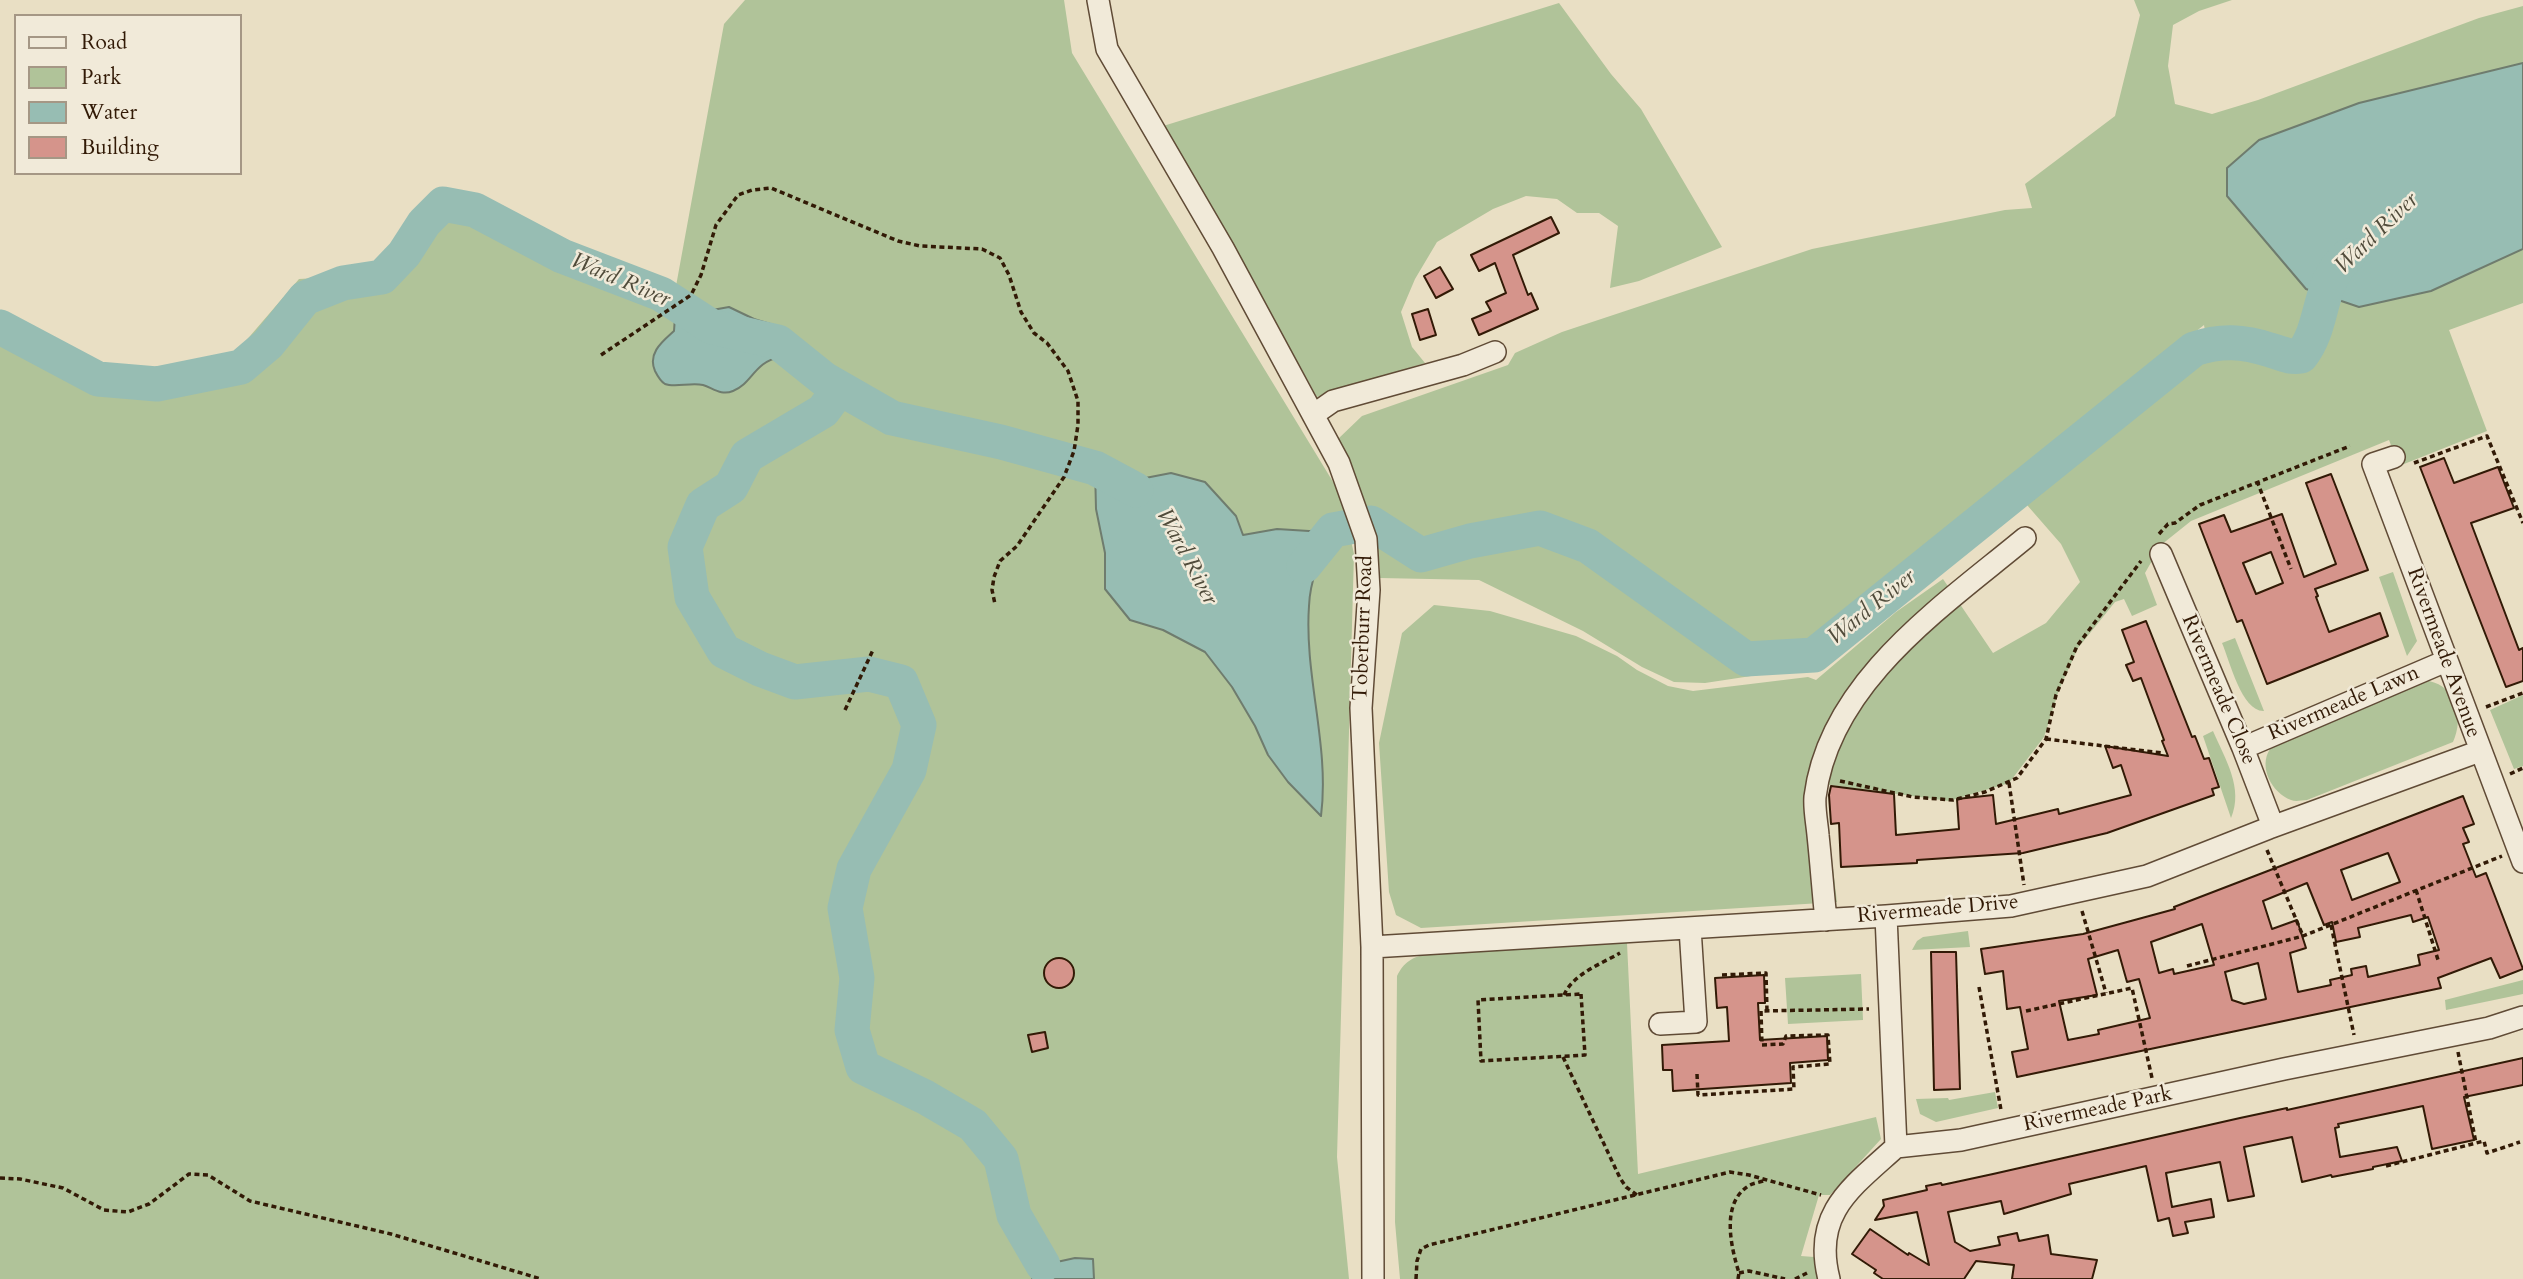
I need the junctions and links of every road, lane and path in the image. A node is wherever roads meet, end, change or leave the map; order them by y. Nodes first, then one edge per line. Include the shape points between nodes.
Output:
1 (1098, 0) edge
2 (1495, 352) dead end
3 (601, 355) dead end
4 (1313, 415) junction
5 (2350, 446) dead end
6 (2404, 460) joint
7 (2257, 481) junction
8 (2523, 523) edge
9 (2025, 538) dead end
10 (2154, 549) junction
11 (2291, 569) dead end
12 (995, 604) dead end
13 (873, 650) dead end
14 (2446, 661) junction
15 (2523, 693) edge
16 (2484, 707) dead end
17 (845, 710) dead end
18 (2046, 739) junction
19 (2243, 748) junction
20 (2480, 751) junction
21 (2162, 753) dead end
22 (2523, 768) edge
23 (2510, 774) dead end
24 (1821, 776) junction
25 (2009, 783) junction
26 (2273, 826) junction
27 (2267, 849) dead end
28 (2514, 858) edge
29 (2024, 888) dead end
30 (2416, 890) junction
31 (2082, 909) dead end
32 (1886, 916) junction
33 (1826, 920) junction
34 (2330, 925) junction
35 (1690, 928) junction
36 (2303, 936) junction
37 (1372, 947) junction
38 (1627, 947) dead end
39 (2439, 964) dead end
40 (2187, 967) dead end
41 (1721, 975) dead end
42 (1979, 987) dead end
43 (2106, 993) junction
44 (1564, 995) junction
45 (1871, 1009) dead end
46 (1767, 1011) junction
47 (2026, 1011) dead end
48 (2523, 1017) edge
49 (1660, 1024) dead end
50 (2354, 1035) dead end
51 (2458, 1050) dead end
52 (1563, 1056) junction
53 (1697, 1074) dead end
54 (2152, 1078) dead end
55 (2001, 1110) dead end
56 (2520, 1142) dead end
57 (2476, 1143) junction
58 (1896, 1147) junction
59 (2386, 1166) dead end
60 (0, 1178) edge
61 (1768, 1180) junction
62 (1637, 1195) junction
63 (1838, 1203) junction
64 (1739, 1273) junction
65 (541, 1279) edge
66 (1373, 1279) edge
67 (1416, 1279) edge
68 (1738, 1279) edge
69 (1784, 1279) edge
70 (1829, 1279) edge

1 - 4 street, Toberburr Road via 1107,49
2 - 4 street via 1333,401
3 - 12 path via 691,295 716,225 738,195 752,190 771,188 898,241 982,248 1000,258 1021,312 1068,371 1078,401 1079,425 1064,477 1017,546 1000,561 992,590
4 - 37 street, Toberburr Road via 1346,482 1366,539 1362,708
5 - 7 path
6 - 8 path via 2487,436
6 - 14 street, Rivermeade Avenue via 2373,464
7 - 10 path via 2168,524
7 - 11 path
9 - 24 street via 1913,631 1867,681 1839,723
10 - 18 path via 2077,646 2056,695
10 - 19 street, Rivermeade Close
13 - 17 path
14 - 19 street, Rivermeade Lawn
14 - 20 street, Rivermeade Avenue
15 - 16 path
18 - 21 path
18 - 25 path
19 - 26 street, Rivermeade Close
20 - 26 street, Rivermeade Drive
20 - 28 street, Rivermeade Avenue
22 - 23 path
24 - 25 path via 1913,797 1953,800
24 - 33 street via 1815,799
25 - 29 path
26 - 32 street, Rivermeade Drive via 2147,876 2011,906
27 - 36 path
28 - 30 path
30 - 34 path
30 - 39 path
31 - 43 path
32 - 33 street, Rivermeade Drive
32 - 58 street
33 - 35 street, Rivermeade Drive
34 - 36 path
34 - 50 path
35 - 37 street, Rivermeade Drive
35 - 49 street via 1696,1022
36 - 40 path
37 - 66 street, Toberburr Road
38 - 44 path via 1586,971
41 - 46 path via 1766,973
42 - 55 path
43 - 47 path
43 - 54 path via 2132,988
44 - 52 path via 1581,994 1585,1055
44 - 52 path via 1478,1000 1481,1061
45 - 46 path
46 - 53 path via 1761,1011 1762,1045 1783,1044 1786,1036 1828,1035 1830,1065 1793,1068 1794,1089 1780,1090 1698,1095
48 - 58 street, Rivermeade Park via 1961,1140
51 - 57 path
52 - 62 path via 1620,1178
56 - 57 path via 2487,1153 2484,1141
57 - 59 path
58 - 63 street
60 - 65 path via 63,1188 104,1210 128,1212 149,1204 189,1174 208,1175 250,1201 391,1234
61 - 62 path via 1730,1172
61 - 63 path
61 - 64 path via 1749,1185 1731,1208
62 - 67 path via 1429,1245 1421,1249
63 - 70 street via 1826,1232 1824,1258
64 - 68 path
64 - 69 path

